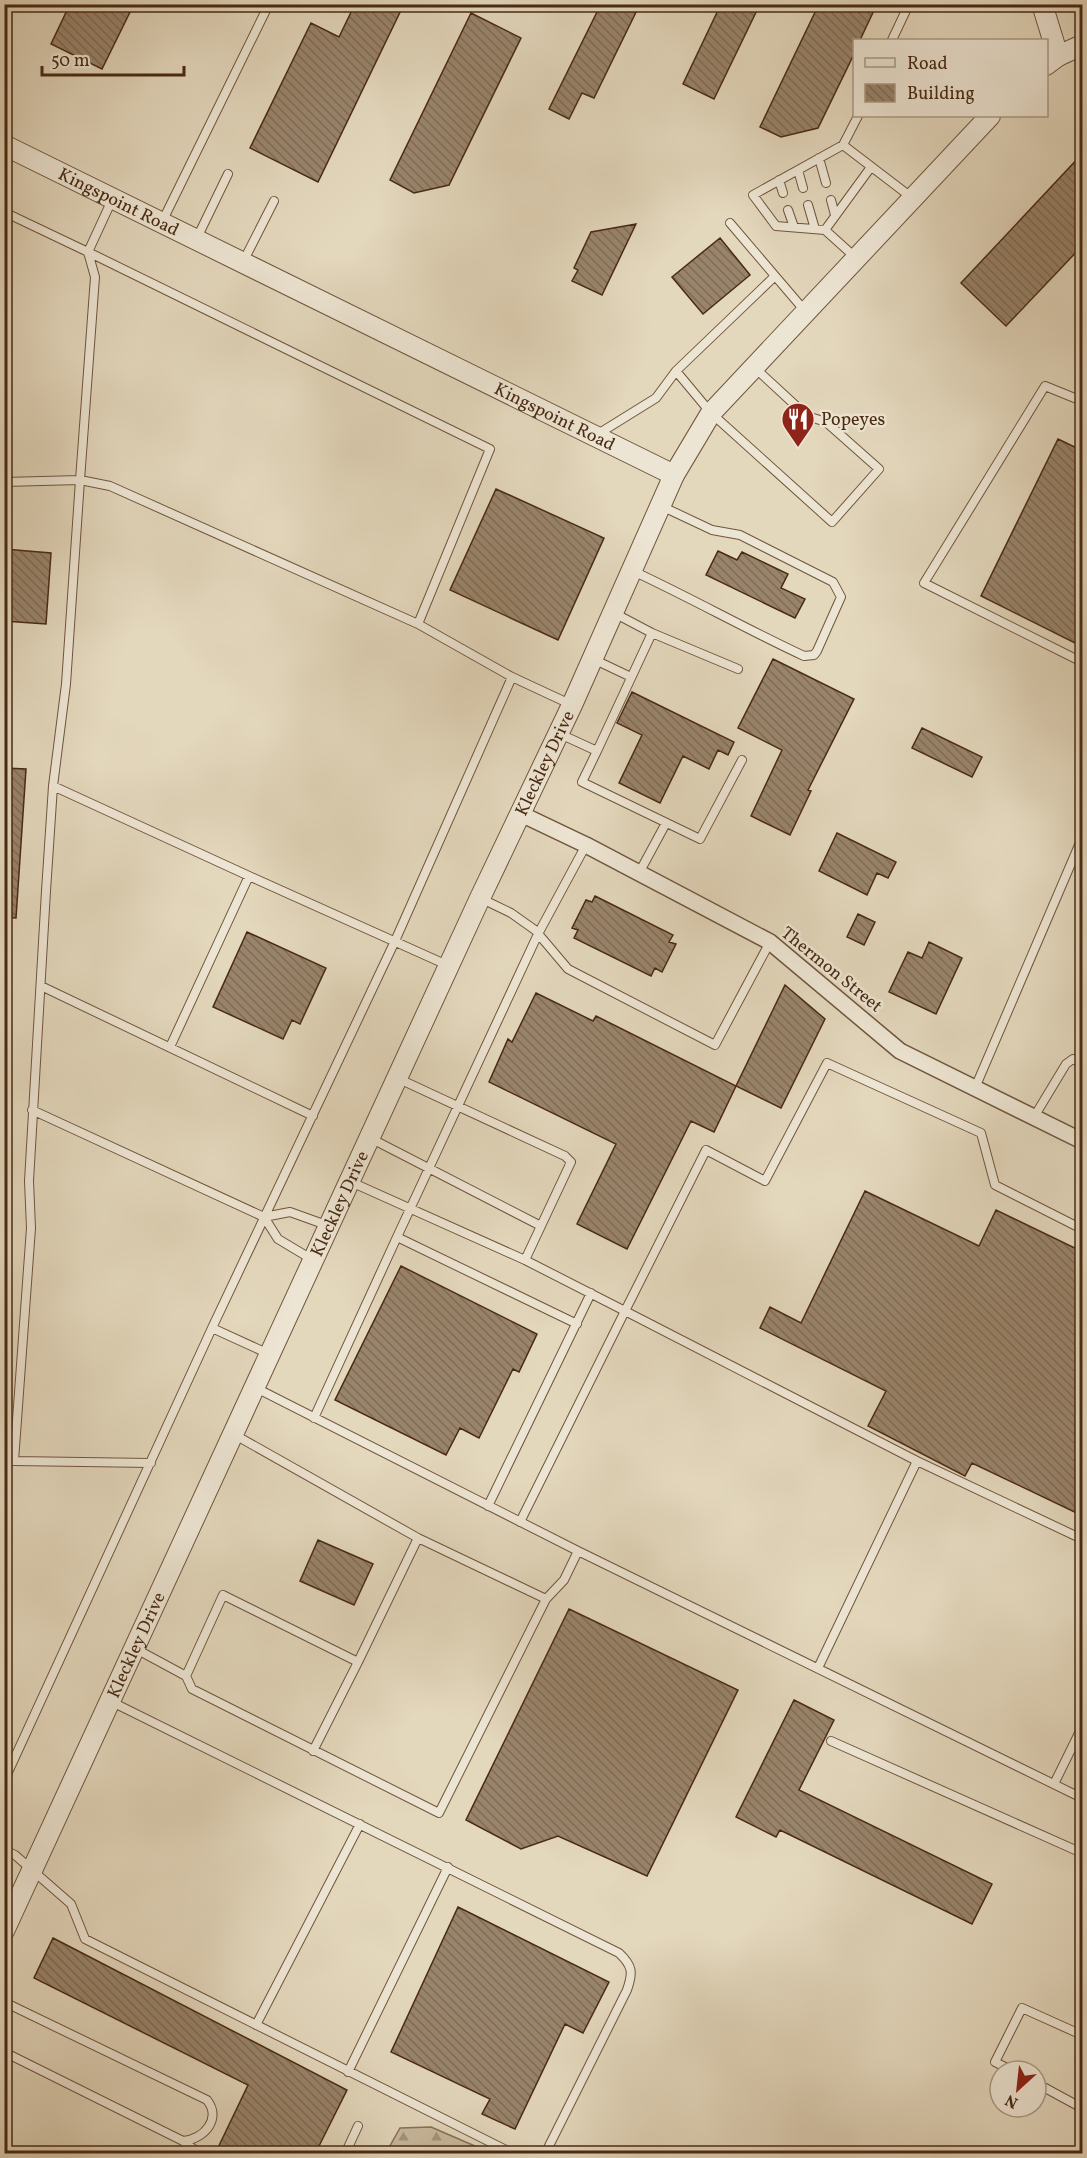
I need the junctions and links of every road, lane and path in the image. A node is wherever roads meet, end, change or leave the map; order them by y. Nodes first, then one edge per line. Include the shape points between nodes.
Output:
1 (269, 4) edge
2 (909, 4) edge
3 (1042, 4) edge
4 (893, 39) edge
5 (1083, 45) edge
6 (1052, 60) edge
7 (857, 117) edge
8 (986, 117) edge
9 (4, 145) edge
10 (843, 145) junction
11 (819, 158) junction
12 (871, 167) junction
13 (798, 170) junction
14 (228, 174) dead end
15 (779, 180) junction
16 (826, 183) dead end
17 (803, 188) dead end
18 (783, 193) dead end
19 (911, 197) junction
20 (112, 200) junction
21 (831, 200) dead end
22 (274, 201) dead end
23 (808, 205) dead end
24 (788, 210) dead end
25 (4, 212) edge
26 (835, 215) junction
27 (161, 223) junction
28 (730, 223) dead end
29 (794, 227) junction
30 (815, 229) junction
31 (825, 230) junction
32 (196, 240) junction
33 (88, 252) junction
34 (857, 259) junction
35 (242, 263) junction
36 (774, 277) junction
37 (806, 312) junction
38 (754, 366) junction
39 (676, 371) junction
40 (1083, 402) edge
41 (711, 412) junction
42 (597, 435) junction
43 (674, 475) junction
44 (80, 480) junction
45 (4, 482) edge
46 (661, 506) junction
47 (633, 571) junction
48 (614, 614) junction
49 (418, 624) junction
50 (652, 633) junction
51 (593, 659) junction
52 (1083, 662) edge
53 (738, 669) dead end
54 (512, 677) junction
55 (631, 677) junction
56 (572, 705) junction
57 (558, 734) junction
58 (597, 751) junction
59 (742, 760) dead end
60 (53, 786) junction
61 (521, 814) junction
62 (666, 823) junction
63 (1083, 838) edge
64 (586, 845) junction
65 (639, 873) junction
66 (249, 876) junction
67 (480, 898) junction
68 (537, 934) junction
69 (395, 940) junction
70 (770, 942) junction
71 (449, 966) junction
72 (41, 986) junction
73 (170, 1047) junction
74 (1083, 1064) edge
75 (397, 1078) junction
76 (975, 1088) junction
77 (459, 1106) junction
78 (32, 1110) junction
79 (313, 1116) junction
80 (1034, 1117) junction
81 (370, 1138) junction
82 (1083, 1142) edge
83 (430, 1168) junction
84 (350, 1182) junction
85 (409, 1208) junction
86 (264, 1217) junction
87 (329, 1226) junction
88 (541, 1226) junction
89 (1083, 1229) edge
90 (397, 1237) junction
91 (313, 1260) junction
92 (525, 1260) junction
93 (591, 1293) junction
94 (625, 1311) junction
95 (576, 1324) junction
96 (212, 1328) junction
97 (270, 1354) junction
98 (255, 1388) junction
99 (314, 1418) junction
100 (233, 1434) junction
101 (4, 1461) edge
102 (14, 1461) junction
103 (917, 1461) junction
104 (151, 1463) junction
105 (488, 1506) junction
106 (520, 1522) junction
107 (418, 1538) junction
108 (1083, 1539) edge
109 (578, 1551) junction
110 (546, 1599) junction
111 (136, 1648) junction
112 (358, 1662) junction
113 (818, 1668) junction
114 (186, 1676) junction
115 (110, 1702) junction
116 (1083, 1727) edge
117 (831, 1741) dead end
118 (313, 1751) junction
119 (4, 1781) edge
120 (1054, 1784) junction
121 (1083, 1798) edge
122 (360, 1824) junction
123 (4, 1850) edge
124 (1083, 1854) edge
125 (448, 1867) junction
126 (33, 1870) junction
127 (4, 1931) edge
128 (4, 2002) edge
129 (256, 2025) junction
130 (1083, 2035) edge
131 (4, 2052) edge
132 (996, 2059) edge
133 (348, 2072) junction
134 (1048, 2089) edge
135 (1083, 2108) edge
136 (358, 2126) dead end
137 (183, 2141) junction
138 (200, 2154) edge
139 (345, 2154) edge
140 (514, 2154) edge
141 (545, 2154) edge

1 - 27 lane
2 - 4 lane
3 - 6 street
5 - 6 street
7 - 10 lane
8 - 19 street
9 - 20 street, Kingspoint Road
10 - 11 lane
10 - 12 lane
11 - 13 lane
11 - 16 lane
12 - 19 lane
12 - 26 lane
13 - 15 lane
13 - 17 lane
14 - 32 lane
15 - 18 lane
15 - 29 lane via 753,195 776,226
19 - 34 street
20 - 27 street, Kingspoint Road
20 - 33 lane
21 - 26 lane
22 - 35 lane
23 - 30 lane
24 - 29 lane
25 - 33 lane
26 - 31 lane
27 - 32 street, Kingspoint Road
28 - 36 lane
29 - 30 lane
30 - 31 lane
31 - 34 lane
32 - 35 street, Kingspoint Road
33 - 44 lane via 95,277
33 - 49 lane via 490,449
34 - 37 street
35 - 42 street, Kingspoint Road
36 - 37 lane
36 - 39 lane
37 - 38 street
38 - 41 street
38 - 41 lane via 807,416 826,422 879,469 832,522
39 - 41 lane
39 - 42 lane via 656,398
40 - 52 lane via 1045,386 924,582
41 - 43 street
42 - 43 street, Kingspoint Road
43 - 46 street, Kleckley Drive
44 - 45 lane
44 - 49 lane via 110,486
44 - 60 lane via 66,684
46 - 47 street, Kleckley Drive
46 - 47 lane via 712,530 740,536 833,582 841,597 818,651 804,656
47 - 48 street, Kleckley Drive
48 - 50 lane
48 - 51 street, Kleckley Drive
49 - 54 lane
50 - 53 lane
50 - 55 lane
51 - 55 lane
51 - 56 street, Kleckley Drive
54 - 56 lane
54 - 69 lane
55 - 58 lane
56 - 57 street, Kleckley Drive
57 - 58 lane
57 - 61 street, Kleckley Drive
58 - 62 lane via 582,782
59 - 62 lane via 700,839
60 - 66 lane
60 - 72 lane
61 - 64 street, Thermon Street
61 - 67 street, Kleckley Drive
62 - 65 lane
63 - 76 lane
64 - 65 street, Thermon Street
64 - 68 lane
65 - 70 street, Thermon Street
66 - 69 lane
66 - 73 lane
67 - 68 lane via 511,913
67 - 71 street, Kleckley Drive
68 - 70 lane via 568,969 715,1045
68 - 77 lane
69 - 71 lane
69 - 79 lane
70 - 76 street, Thermon Street via 900,1051
71 - 75 street, Kleckley Drive
72 - 73 lane
72 - 78 lane
73 - 79 lane
74 - 80 lane via 1073,1059 1066,1064
75 - 77 lane
75 - 81 street, Kleckley Drive
76 - 80 street, Thermon Street
77 - 83 lane
77 - 88 lane via 571,1162
78 - 86 lane
78 - 102 lane via 28,1180 31,1228
79 - 86 lane
80 - 82 street, Thermon Street
81 - 83 lane
81 - 84 street, Kleckley Drive
83 - 85 lane
83 - 88 lane
84 - 85 lane
84 - 87 street, Kleckley Drive
85 - 90 lane
85 - 92 lane
86 - 87 lane via 290,1212
86 - 91 lane via 278,1239
86 - 96 lane
87 - 91 street, Kleckley Drive
88 - 92 lane
89 - 94 lane via 995,1185 981,1133 827,1063 765,1181 706,1150
90 - 95 lane
90 - 99 lane
91 - 97 street, Kleckley Drive
92 - 93 lane
93 - 94 lane
93 - 95 lane
94 - 103 lane
94 - 106 lane
95 - 105 lane
96 - 97 lane
96 - 104 lane
97 - 98 street, Kleckley Drive
98 - 99 lane
98 - 100 street, Kleckley Drive
99 - 105 lane
100 - 107 lane
100 - 111 street, Kleckley Drive
101 - 102 lane
102 - 104 lane
103 - 108 lane
103 - 113 lane
104 - 119 lane
105 - 106 lane
106 - 109 lane
107 - 110 lane
107 - 112 lane
109 - 110 lane via 564,1580
109 - 113 lane
110 - 118 lane via 439,1813
111 - 114 lane
111 - 115 street, Kleckley Drive
112 - 114 lane via 223,1595
112 - 118 lane
113 - 120 lane
114 - 118 lane via 192,1689
115 - 122 lane
115 - 126 street, Kleckley Drive
116 - 120 lane
117 - 124 lane
120 - 121 lane
122 - 125 lane
122 - 129 lane
123 - 126 lane
125 - 133 lane
125 - 141 lane via 619,1953 630,1963 633,1974 627,1990
126 - 127 street, Kleckley Drive
126 - 129 lane via 71,1904 85,1939
128 - 137 lane via 207,2100 213,2108 213,2118 205,2133
129 - 133 lane
130 - 132 lane via 1022,2008
131 - 137 lane
133 - 140 lane
134 - 135 lane
136 - 139 lane
137 - 138 lane

